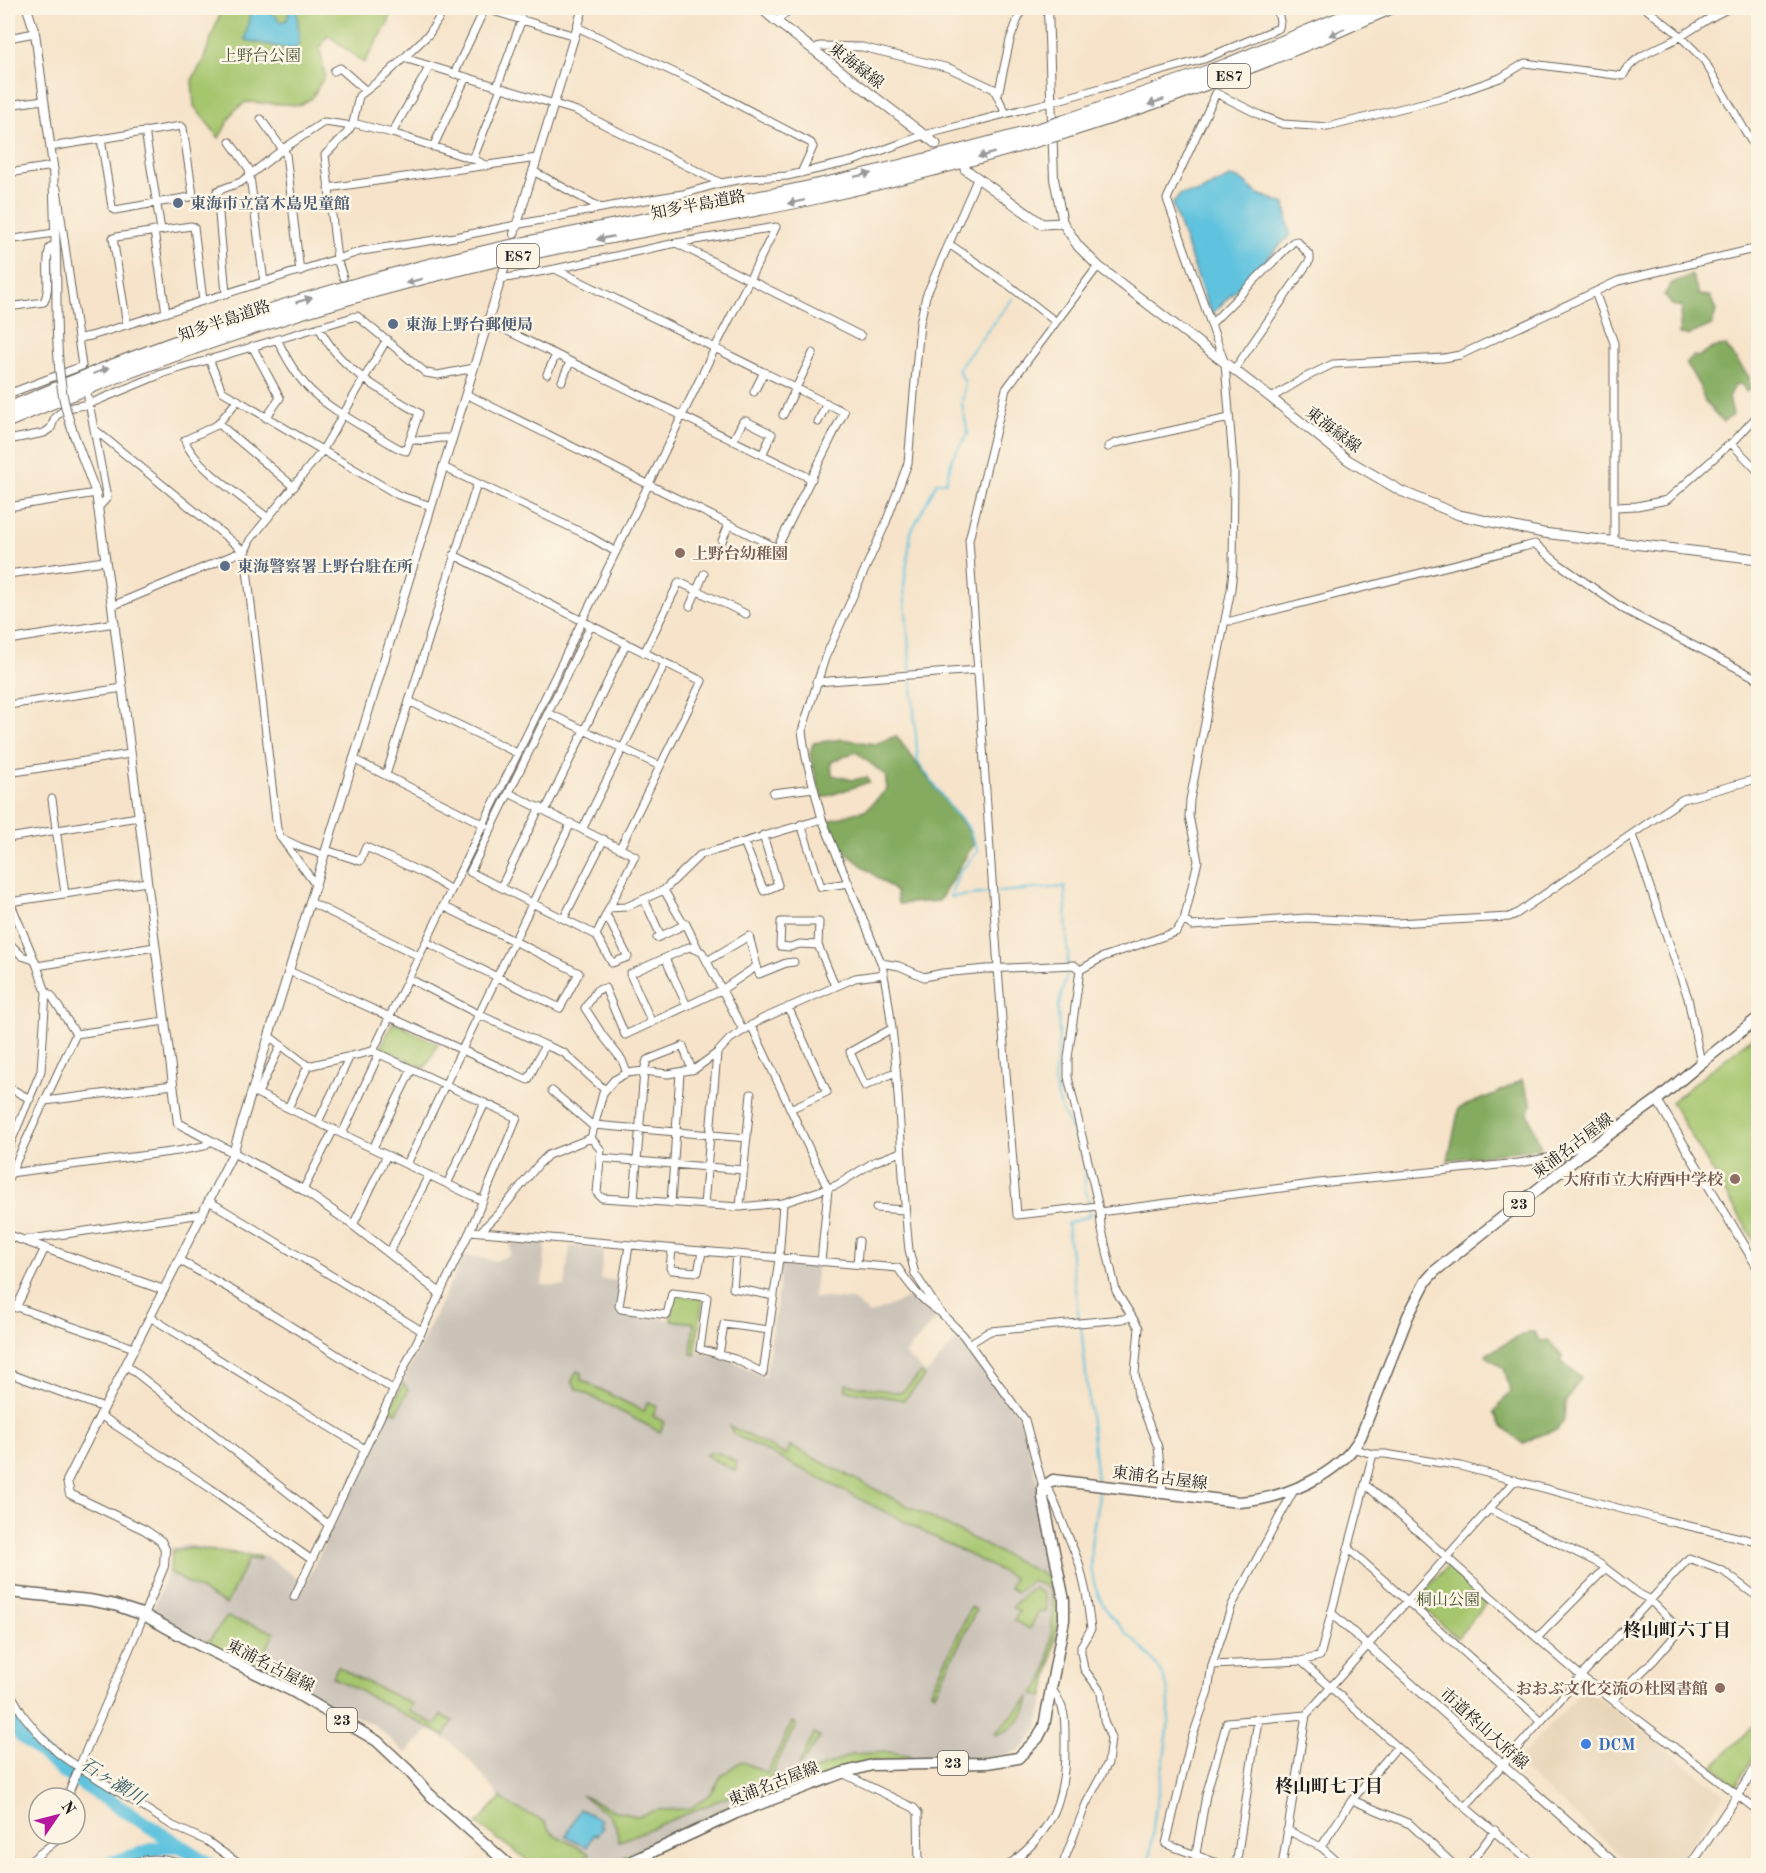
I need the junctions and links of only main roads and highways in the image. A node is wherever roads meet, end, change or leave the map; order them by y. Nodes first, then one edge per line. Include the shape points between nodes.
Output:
1 (761, 8) edge
2 (1364, 8) edge
3 (1390, 8) edge
4 (1062, 127) junction
5 (1041, 134) junction
6 (936, 144) dead end
7 (965, 169) dead end
8 (8, 409) edge
9 (8, 421) edge
10 (1758, 559) edge
11 (1757, 1022) edge
12 (8, 1592) edge
13 (510, 1866) edge
14 (622, 1866) edge

1 - 6 main road, 東海緑線
2 - 4 highway, 知多半島道路 / E87
3 -> 4 highway, 知多半島道路 / E87 via 1167,99
4 - 5 highway, 知多半島道路 / E87, bridge
8 -> 5 highway, 知多半島道路 / E87 via 170,345 379,278 488,251 882,171
5 -> 9 highway, 知多半島道路 / E87 via 885,182 491,262 381,289 185,351
7 - 10 main road, 東海緑線 via 1042,224 1063,223 1098,266 1348,460 1401,491 1459,515 1538,532
11 - 14 main road, 東浦名古屋線 / 23 via 1598,1142 1426,1281 1355,1449 1337,1466 1315,1480 1255,1501 1053,1480 1043,1488 1064,1600 1064,1620 1044,1726 1018,1758 966,1764 872,1765 842,1773 736,1813
12 - 13 main road, 東浦名古屋線 / 23 via 89,1600 144,1615 292,1691 377,1741

